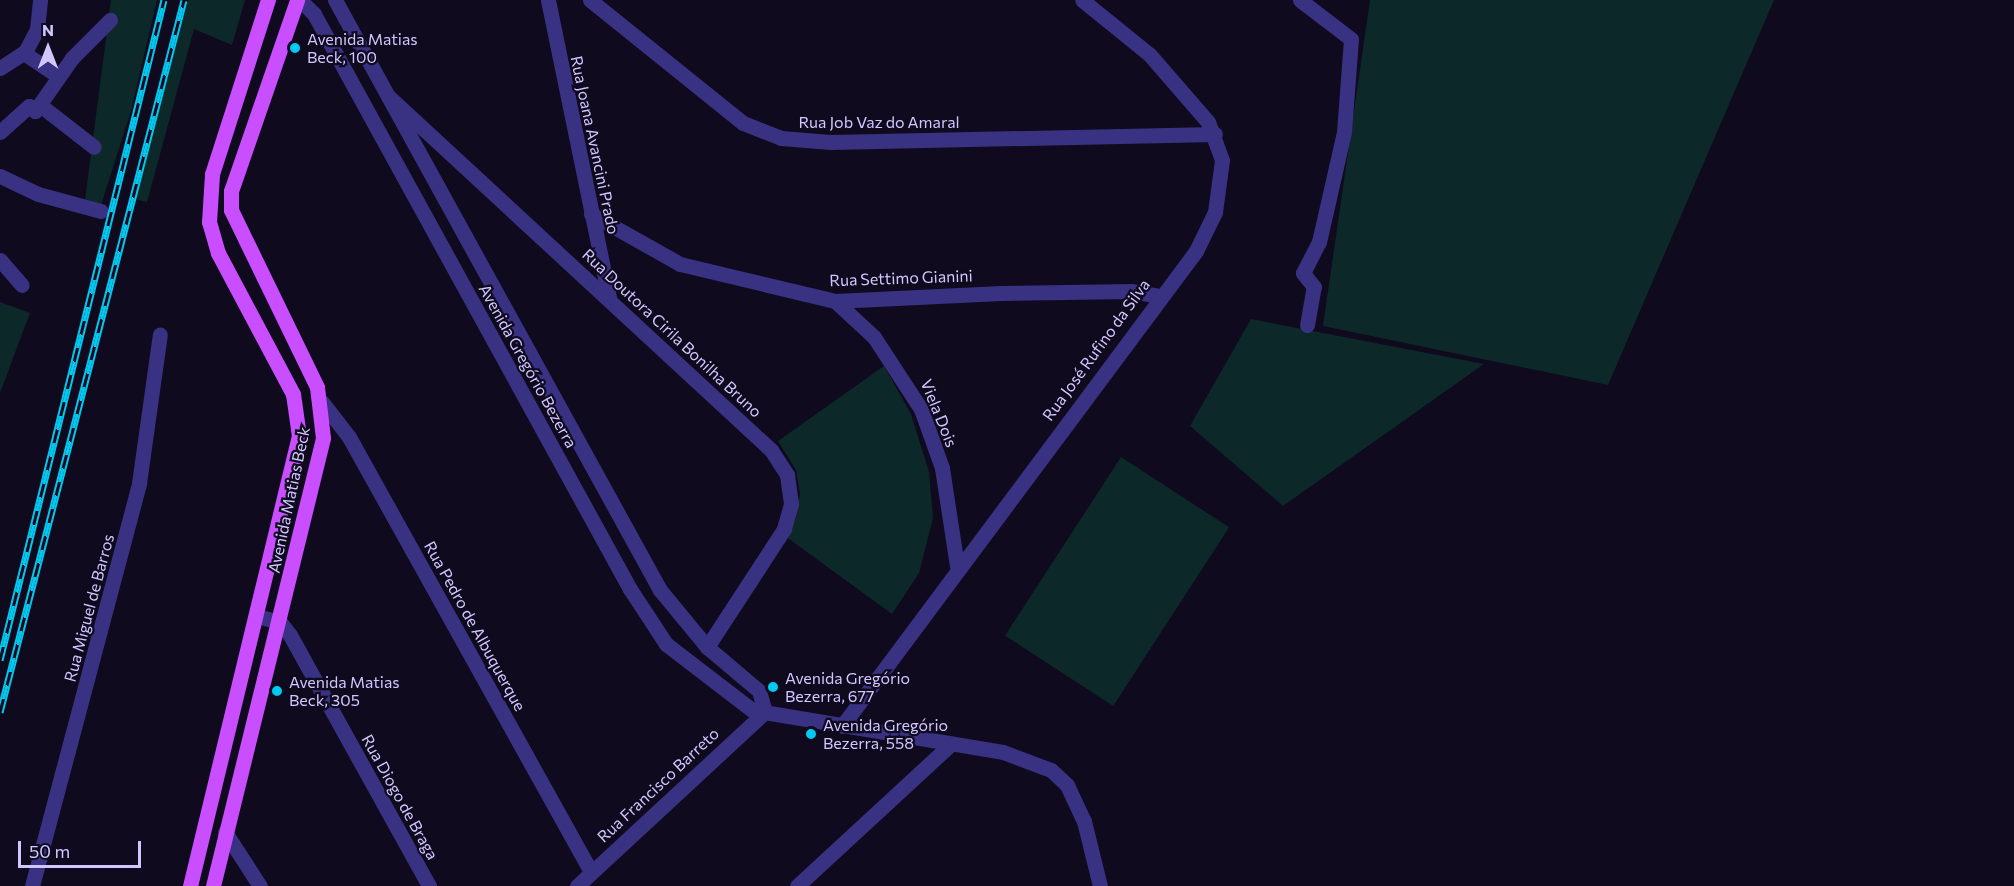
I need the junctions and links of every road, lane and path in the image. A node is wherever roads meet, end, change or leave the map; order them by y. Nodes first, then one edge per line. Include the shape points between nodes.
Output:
1 (40, 0) edge
2 (268, 0) edge
3 (299, 0) edge
4 (335, 0) edge
5 (548, 0) edge
6 (590, 0) edge
7 (1082, 0) edge
8 (1301, 0) edge
9 (110, 20) dead end
10 (24, 53) junction
11 (0, 68) edge
12 (58, 76) junction
13 (382, 91) junction
14 (40, 105) junction
15 (0, 132) edge
16 (1215, 134) junction
17 (94, 147) dead end
18 (0, 176) edge
19 (101, 211) dead end
20 (591, 214) junction
21 (0, 260) edge
22 (22, 285) dead end
23 (1158, 296) junction
24 (609, 297) junction
25 (835, 301) junction
26 (1307, 325) dead end
27 (160, 334) dead end
28 (322, 402) junction
29 (957, 566) junction
30 (256, 616) junction
31 (280, 622) junction
32 (707, 646) junction
33 (765, 712) junction
34 (842, 726) junction
35 (950, 744) junction
36 (225, 832) junction
37 (591, 872) junction
38 (32, 886) edge
39 (190, 886) edge
40 (213, 886) edge
41 (260, 886) edge
42 (429, 886) edge
43 (577, 886) edge
44 (797, 886) edge
45 (1100, 886) edge

1 - 10 street via 37,29
2 - 30 main road, Avenida Matias Beck via 208,195 218,253 289,386 299,422
3 - 28 main road, Avenida Matias Beck via 231,191 231,210
3 - 33 street, Avenida Gregório Bezerra via 334,49 646,616 666,644 696,669 742,706
4 - 13 street, Avenida Gregório Bezerra
5 - 20 street, Rua Joana Avancini Prado
6 - 16 street, Rua Job Vaz do Amaral via 743,123 781,138 831,142
7 - 16 street, Rua José Rufino da Silva via 1178,81
8 - 26 street via 1351,39 1344,132 1319,242 1303,273 1314,287
9 - 12 street
10 - 11 street
10 - 12 street
12 - 14 street
13 - 24 street, Rua Doutora Cirila Bonilha Bruno
13 - 32 street, Avenida Gregório Bezerra via 660,590
14 - 15 street via 35,111 28,106 16,119 11,117
14 - 17 street
16 - 23 street, Rua José Rufino da Silva via 1222,160 1215,212 1196,251
18 - 19 street via 38,194
20 - 24 street, Rua Joana Avancini Prado
20 - 25 street, Rua Settimo Gianini via 680,264
21 - 22 street
23 - 25 street, Rua Settimo Gianini via 1131,291 1001,293
23 - 29 street, Rua José Rufino da Silva
24 - 32 street, Rua Doutora Cirila Bonilha Bruno via 771,450 791,490 784,529
25 - 29 street, Viela Dois via 874,337 921,409 942,468
27 - 38 street, Rua Miguel de Barros via 139,483
28 - 31 main road, Avenida Matias Beck via 323,438
28 - 37 street, Rua Pedro de Albuquerque via 349,437
29 - 34 street, Rua José Rufino da Silva
30 - 31 street
30 - 39 main road, Avenida Matias Beck
31 - 36 main road, Avenida Matias Beck
31 - 42 street, Rua Diogo de Braga
32 - 33 street, Avenida Gregório Bezerra via 759,691
33 - 34 street, Avenida Gregório Bezerra
33 - 37 street, Rua Francisco Barreto
34 - 35 street, Avenida Gregório Bezerra
35 - 44 street
35 - 45 street, Avenida Gregório Bezerra via 1024,758 1059,778 1090,834
36 - 40 main road, Avenida Matias Beck
36 - 41 street
37 - 43 street, Rua Francisco Barreto

